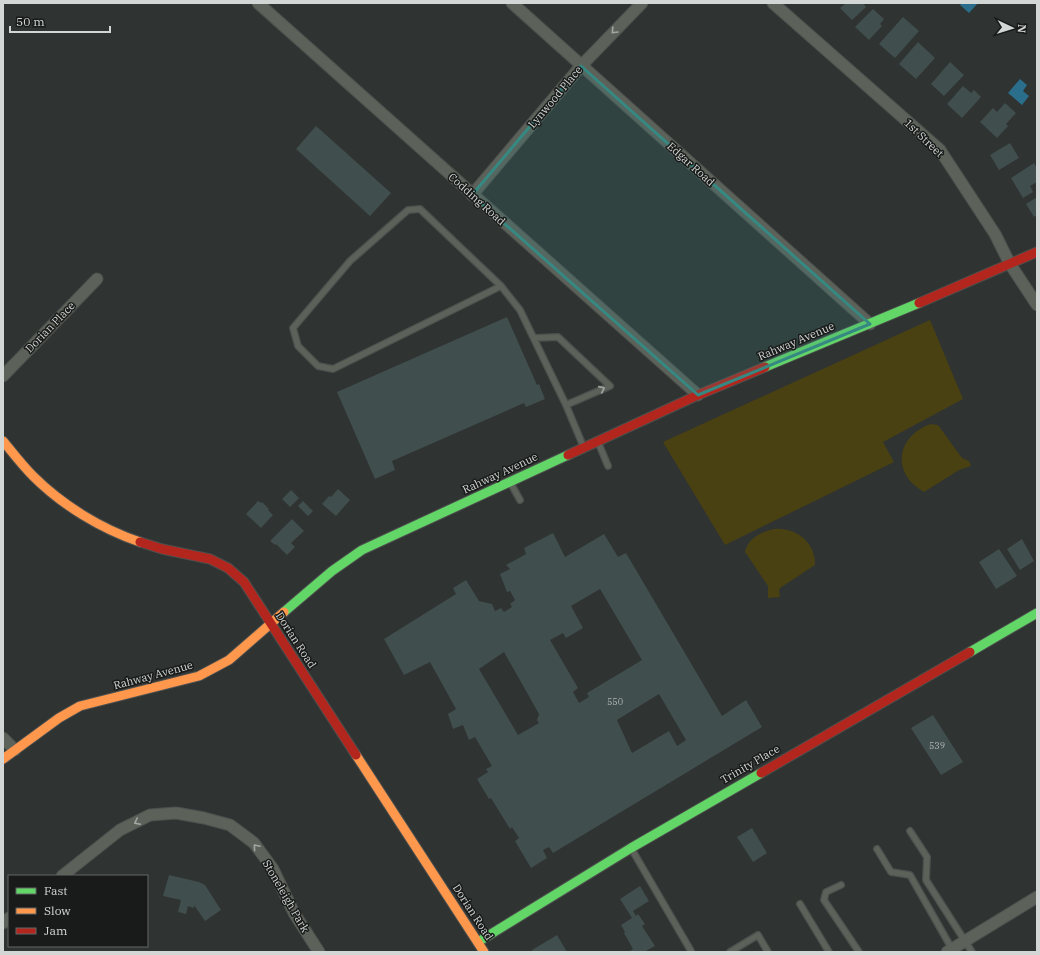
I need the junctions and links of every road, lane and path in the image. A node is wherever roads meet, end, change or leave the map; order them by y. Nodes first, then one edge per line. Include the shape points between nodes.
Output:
1 (258, 3) edge
2 (512, 3) edge
3 (642, 3) edge
4 (773, 3) edge
5 (581, 66) junction
6 (472, 195) junction
7 (1037, 252) edge
8 (1010, 264) junction
9 (97, 279) dead end
10 (501, 286) junction
11 (1037, 304) edge
12 (870, 324) junction
13 (534, 338) junction
14 (3, 376) edge
15 (698, 395) junction
16 (566, 405) junction
17 (3, 441) edge
18 (597, 442) junction
19 (584, 448) junction
20 (608, 466) dead end
21 (510, 482) junction
22 (520, 500) dead end
23 (1037, 613) edge
24 (271, 623) junction
25 (3, 738) edge
26 (15, 750) junction
27 (3, 759) edge
28 (910, 831) dead end
29 (631, 848) junction
30 (877, 849) dead end
31 (63, 875) edge
32 (842, 885) dead end
33 (1037, 897) edge
34 (800, 904) dead end
35 (965, 941) junction
36 (478, 942) junction
37 (857, 951) edge
38 (950, 951) edge
39 (319, 952) edge
40 (484, 952) edge
41 (690, 952) edge
42 (730, 952) edge
43 (768, 952) edge
44 (829, 952) edge
45 (972, 952) edge

1 - 6 street, Codding Road
2 - 5 street, Edgar Road
3 -> 5 street, Lynwood Place
4 - 8 street, 1st Street via 940,150 995,234
5 - 6 street, Lynwood Place
5 - 12 street, Edgar Road
6 - 15 street, Codding Road
7 - 8 street, Rahway Avenue
8 - 11 street, 1st Street
8 - 12 street, Rahway Avenue
9 - 14 street, Dorian Place
10 - 10 lane via 420,209 408,210 350,261 293,328 298,346 318,366 332,369
10 - 13 lane via 520,310
12 - 15 street, Rahway Avenue
13 - 16 lane
16 -> 13 lane via 610,386 558,337
15 - 18 street, Rahway Avenue
16 - 19 lane
17 - 24 street, Dorian Road via 43,485 94,521 153,547 208,558 228,568 244,582
18 - 19 street, Rahway Avenue
18 - 20 lane
19 - 21 street, Rahway Avenue
21 - 22 lane
21 - 24 street, Rahway Avenue via 362,550 332,571
23 - 29 street, Trinity Place
24 - 26 street, Rahway Avenue via 229,660 199,676 80,706
24 - 36 street, Dorian Road
25 - 26 street
26 - 27 street, Rahway Avenue
28 - 35 lane via 927,857 926,880
29 - 36 street, Trinity Place
29 - 41 lane
30 - 38 lane via 891,872 910,875
39 -> 31 street, Stoneleigh Park via 294,913 273,869 254,843 230,825 176,813 150,815 120,830
32 - 37 lane via 826,892 824,900
33 - 35 street
34 - 44 lane
35 - 38 street
35 - 45 lane
36 - 40 street, Dorian Road
42 - 43 lane via 758,935

